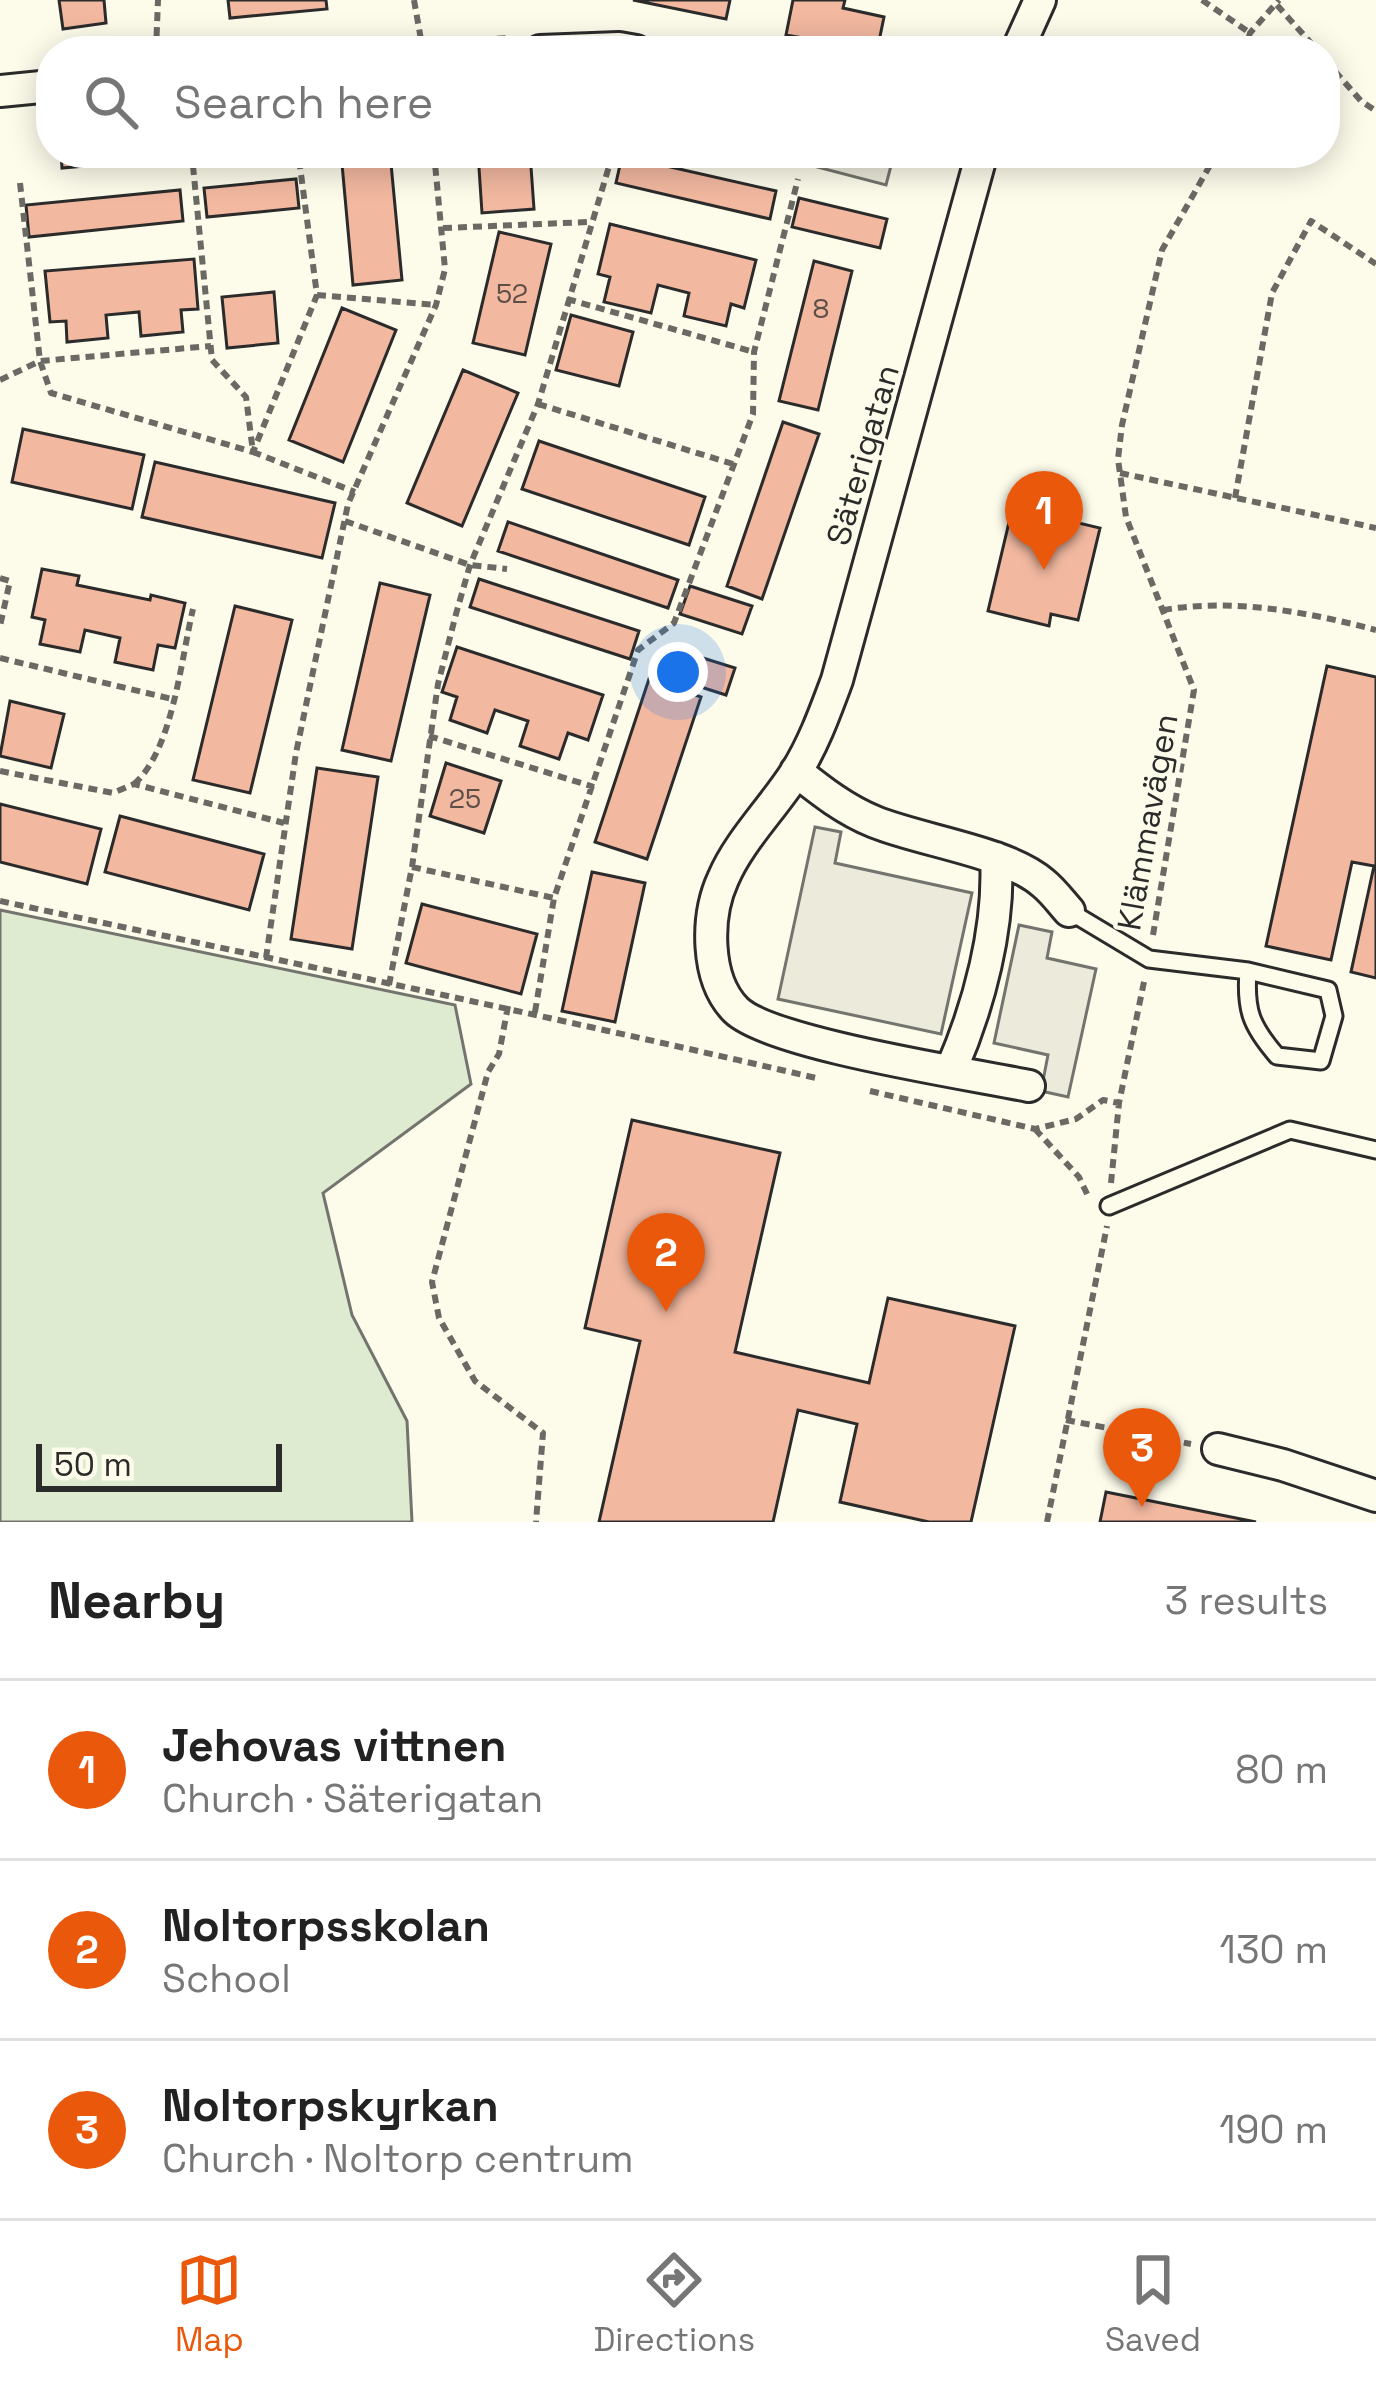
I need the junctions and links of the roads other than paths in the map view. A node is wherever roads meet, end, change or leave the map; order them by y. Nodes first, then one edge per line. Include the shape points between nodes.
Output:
1 (1040, 0) edge
2 (1024, 36) edge
3 (36, 87) edge
4 (0, 91) edge
5 (978, 168) edge
6 (796, 771) junction
7 (996, 858) junction
8 (1069, 910) joint
9 (1248, 971) junction
10 (952, 1070) junction
11 (1029, 1087) dead end
12 (1376, 1150) edge
13 (1109, 1206) road end
14 (1218, 1449) road end
15 (1376, 1496) edge

1 - 2 street
3 - 4 street
5 - 6 street, Säterigatan via 837,680
6 - 7 street via 872,821
6 - 10 street, Säterigatan via 724,874 714,902 715,970 735,1010 777,1034
7 - 8 street via 1041,880
7 - 10 street via 998,895 969,1030
8 - 9 lane via 1149,959
9 - 9 lane via 1328,990 1334,1016 1321,1061 1277,1056 1259,1035 1245,1003
10 - 11 street, Säterigatan
12 - 13 lane via 1290,1130
14 - 15 street

